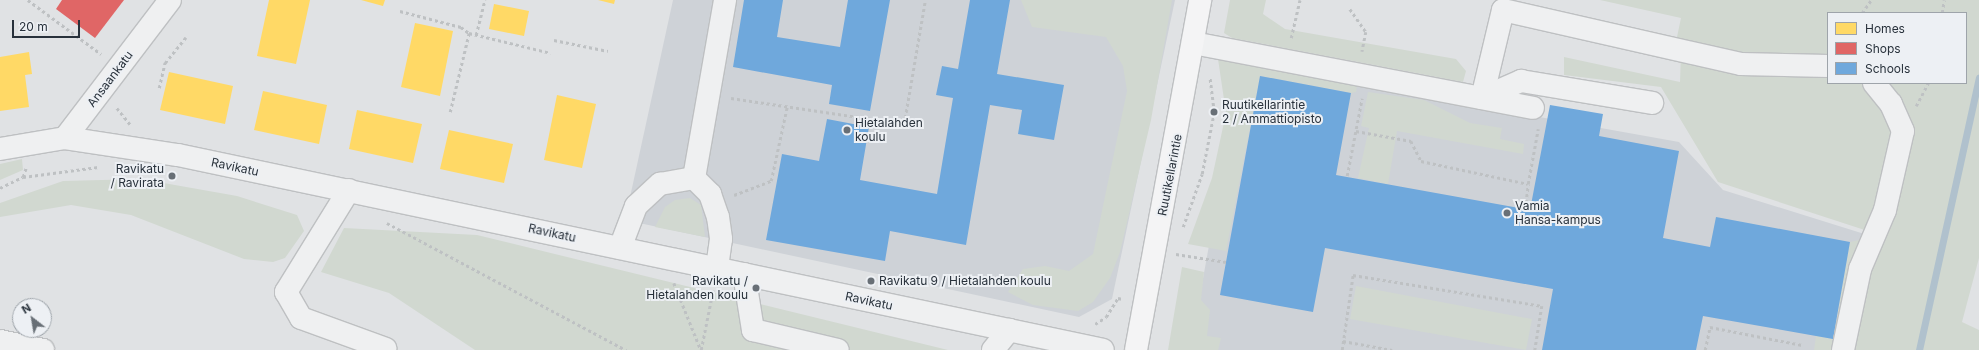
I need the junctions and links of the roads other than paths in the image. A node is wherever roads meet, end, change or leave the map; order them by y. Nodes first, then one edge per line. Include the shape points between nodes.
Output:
1 (170, 0) edge
2 (725, 0) edge
3 (1200, 0) edge
4 (1504, 5) edge
5 (1203, 44) junction
6 (1827, 66) edge
7 (1875, 84) edge
8 (1482, 98) junction
9 (1652, 103) dead end
10 (1533, 108) road end
11 (65, 138) junction
12 (0, 148) edge
13 (694, 178) junction
14 (349, 190) junction
15 (620, 248) junction
16 (717, 268) junction
17 (744, 274) junction
18 (1009, 330) junction
19 (0, 341) edge
20 (43, 350) edge
21 (386, 350) edge
22 (838, 350) edge
23 (993, 350) edge
24 (1103, 350) edge
25 (1136, 350) edge
26 (1843, 350) edge

1 - 11 street, Ansaankatu
2 - 13 street
3 - 5 main road, Ruutikellarintie
4 - 6 street via 1741,64
4 - 8 street
5 - 8 street
5 - 25 main road, Ruutikellarintie
7 - 26 street via 1891,104 1903,131 1885,210 1860,269
8 - 9 street via 1521,80
8 - 10 street
11 - 12 street, Ravikatu
11 - 14 street, Ravikatu via 178,155
13 - 15 street via 660,184 636,206
13 - 16 street via 713,203 722,239
14 - 15 street, Ravikatu
14 - 21 street via 286,292 301,318
15 - 16 street, Ravikatu
16 - 17 street, Ravikatu
17 - 18 street, Ravikatu
17 - 22 street via 753,330
18 - 23 street
18 - 24 street, Ravikatu
19 - 20 street

